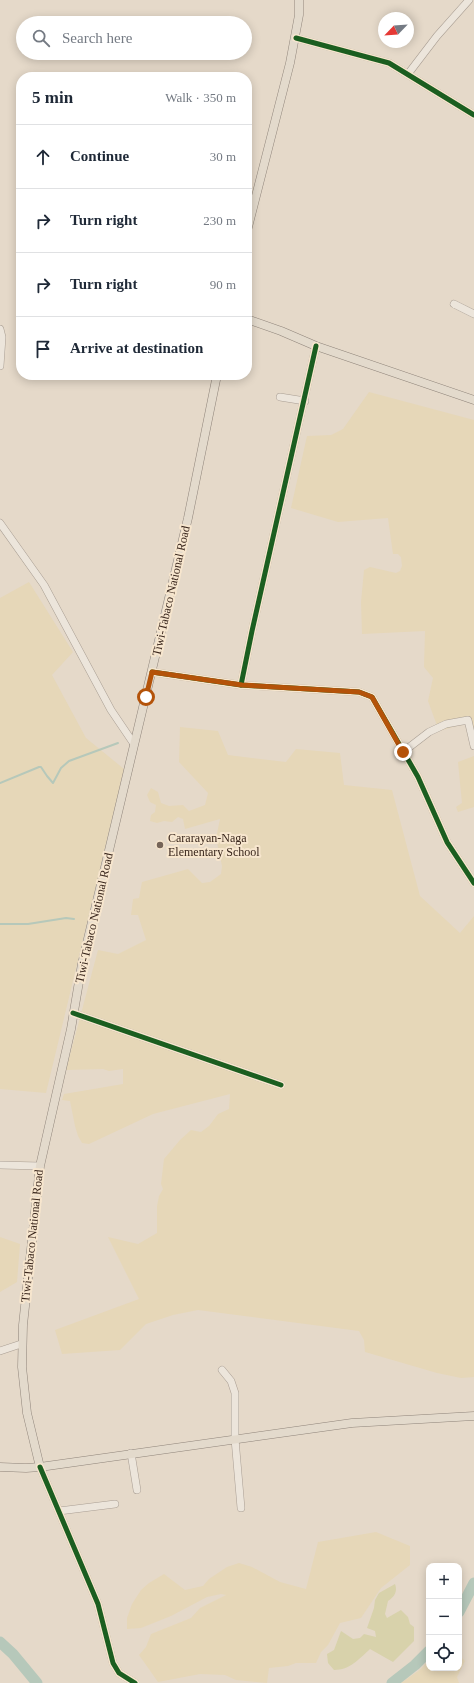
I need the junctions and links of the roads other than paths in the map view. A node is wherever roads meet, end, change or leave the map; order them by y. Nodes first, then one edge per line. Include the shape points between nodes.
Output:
1 (299, 0) edge
2 (469, 0) edge
3 (296, 38) junction
4 (408, 74) junction
5 (474, 115) edge
6 (252, 213) edge
7 (454, 304) dead end
8 (474, 314) edge
9 (252, 321) edge
10 (0, 329) edge
11 (316, 346) junction
12 (0, 366) edge
13 (216, 380) edge
14 (280, 397) dead end
15 (474, 400) edge
16 (305, 401) junction
17 (0, 523) edge
18 (152, 672) junction
19 (242, 685) junction
20 (471, 720) edge
21 (134, 744) junction
22 (474, 746) edge
23 (403, 752) junction
24 (474, 883) edge
25 (74, 1013) junction
26 (281, 1085) dead end
27 (0, 1165) edge
28 (40, 1166) junction
29 (22, 1344) junction
30 (0, 1351) edge
31 (222, 1370) dead end
32 (474, 1416) edge
33 (235, 1439) junction
34 (131, 1453) junction
35 (40, 1466) junction
36 (0, 1467) edge
37 (136, 1490) dead end
38 (115, 1504) dead end
39 (241, 1508) dead end
40 (59, 1511) junction
41 (135, 1683) edge

1 - 3 main road
2 - 4 street
3 - 4 street via 389,64
3 - 6 main road
4 - 5 street
7 - 8 street
9 - 11 main road
10 - 12 street
11 - 15 main road
11 - 16 street
13 - 18 main road, Tiwi-Tabaco National Road via 188,518
14 - 16 street
16 - 19 street via 255,616
17 - 21 street via 44,585 111,710
18 - 19 street
18 - 21 main road, Tiwi-Tabaco National Road
19 - 23 street via 365,694 372,697
20 - 22 street
20 - 23 street via 446,724 429,732
21 - 25 main road, Tiwi-Tabaco National Road via 82,964
23 - 24 street via 418,776 447,842
25 - 26 street
25 - 28 main road, Tiwi-Tabaco National Road
27 - 28 street
28 - 29 main road, Tiwi-Tabaco National Road
29 - 30 street
29 - 35 main road, Tiwi-Tabaco National Road via 26,1413
31 - 33 street via 231,1381 235,1393
32 - 33 main road via 352,1423
33 - 34 main road
33 - 39 street
34 - 35 main road
34 - 37 street
35 - 36 main road
35 - 40 street
38 - 40 street
40 - 41 street via 98,1604 113,1663 119,1673

